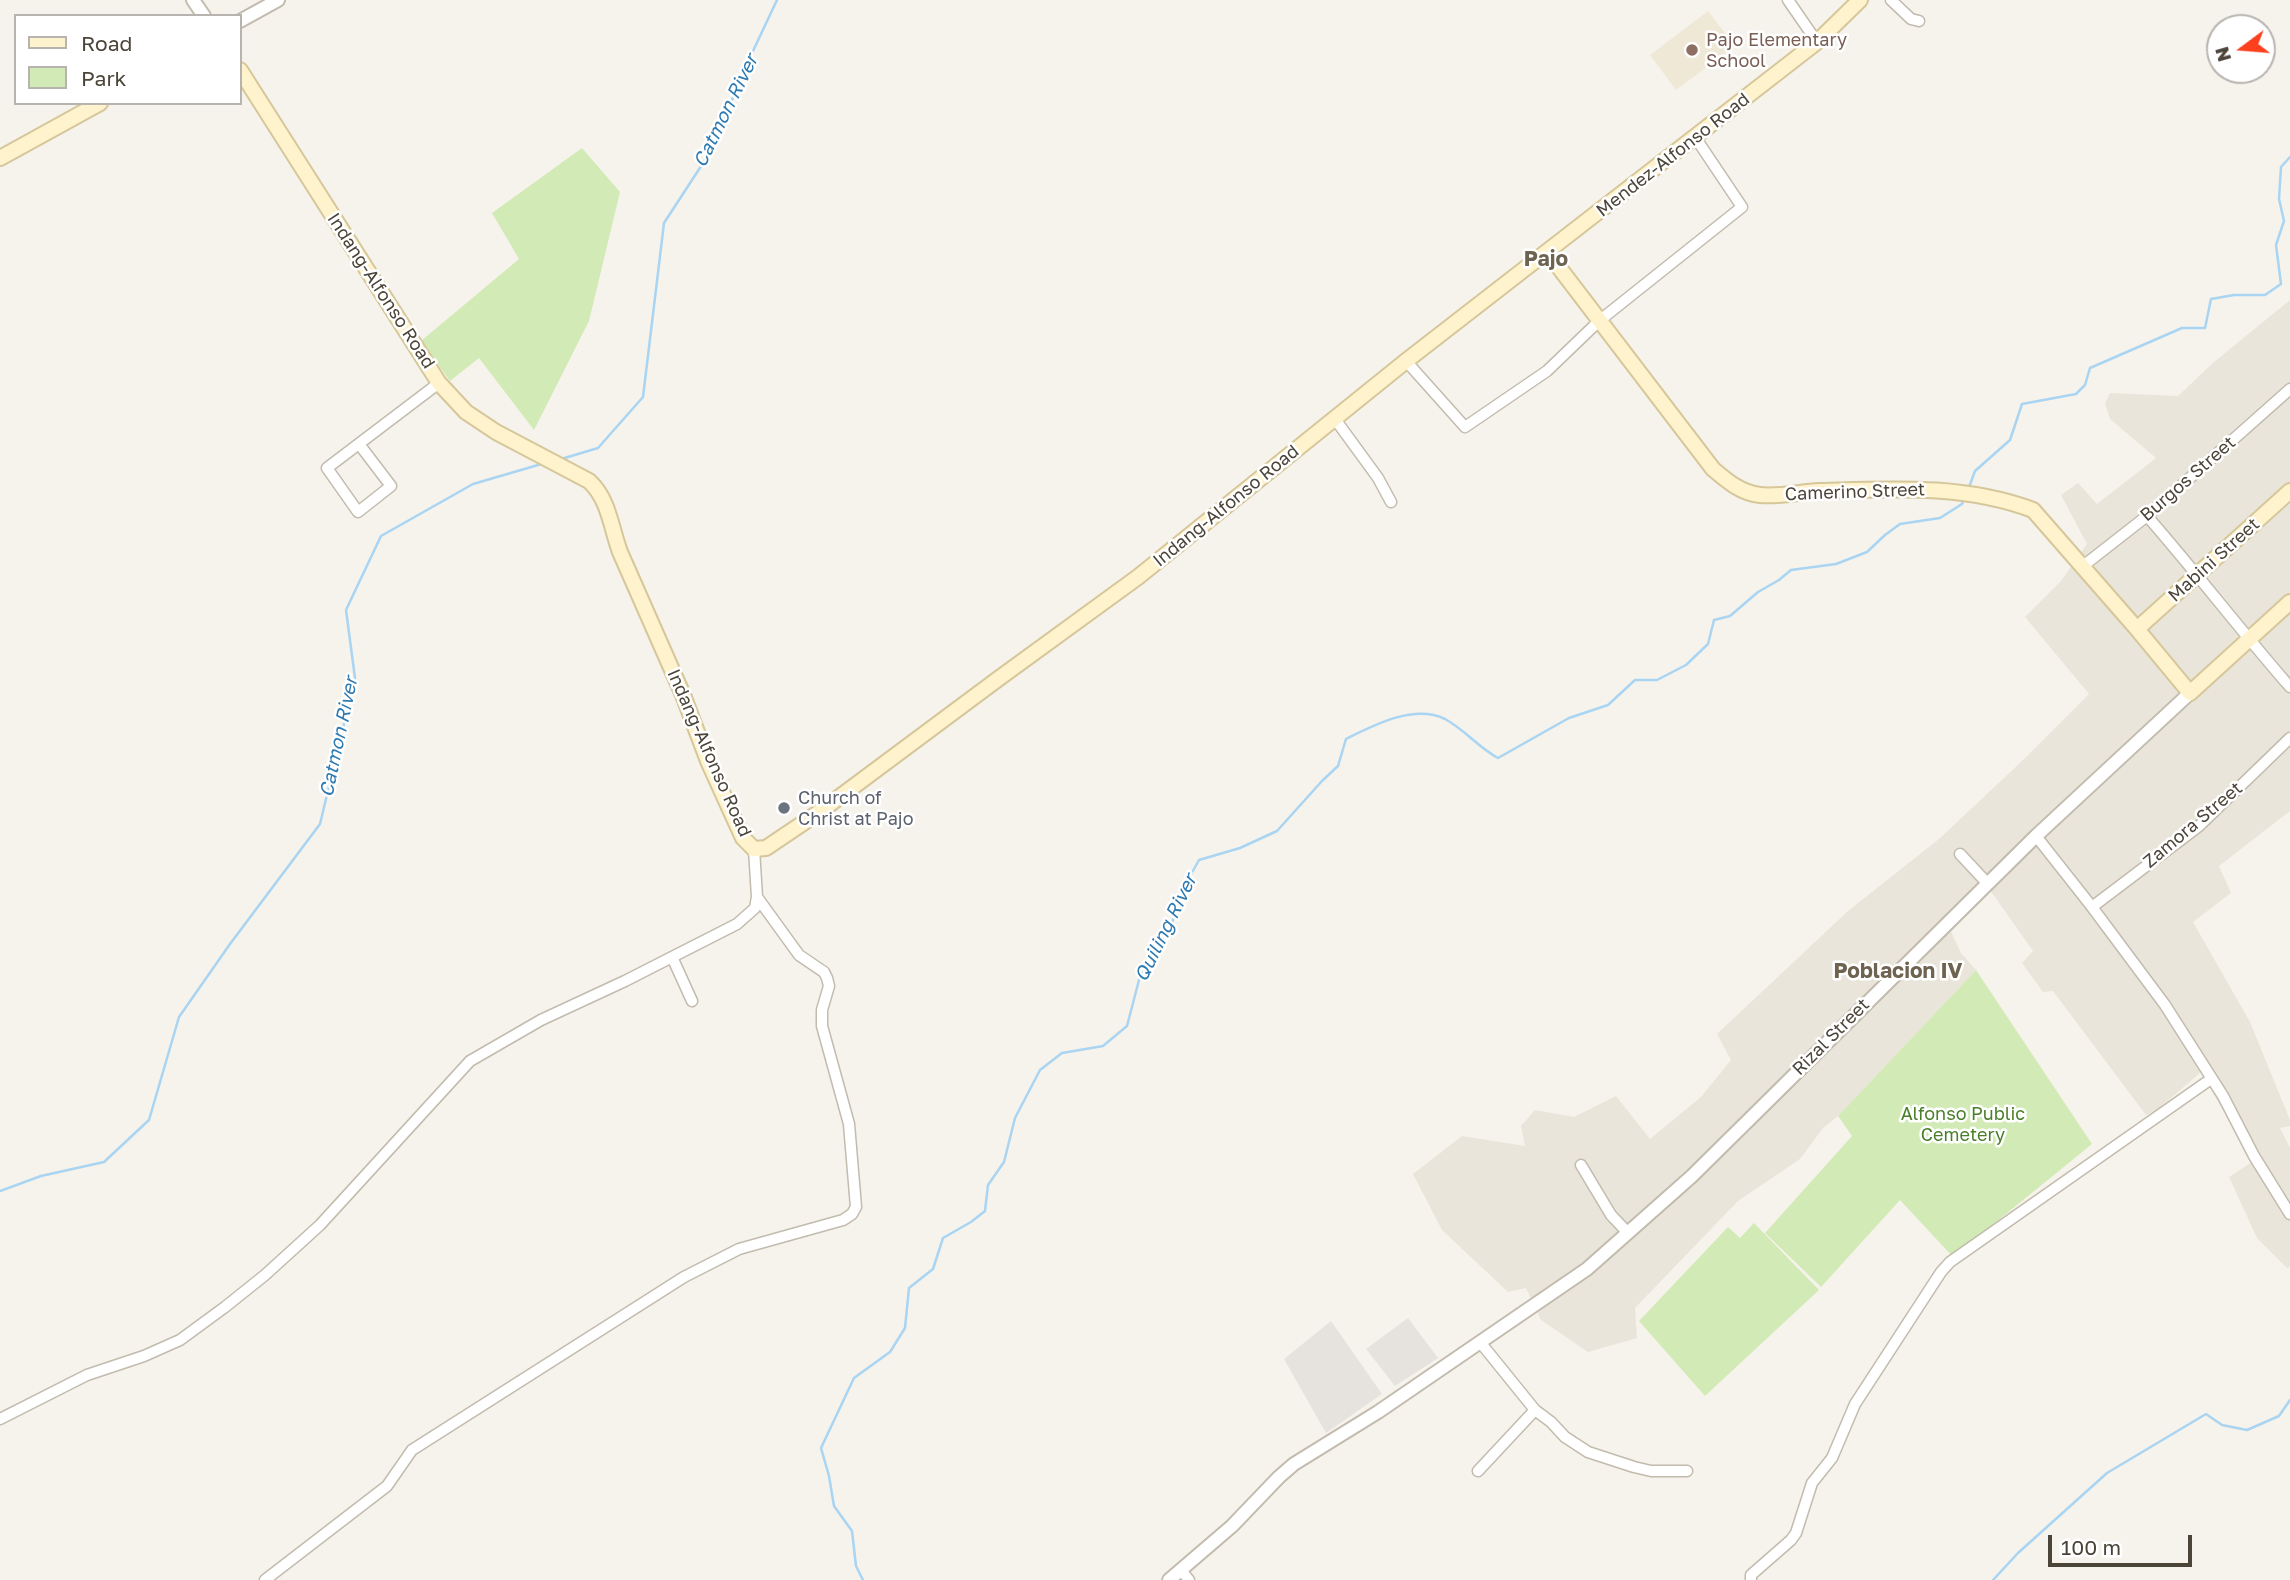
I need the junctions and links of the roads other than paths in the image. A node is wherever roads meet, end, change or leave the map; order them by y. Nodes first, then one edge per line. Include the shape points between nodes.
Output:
1 (278, 0) edge
2 (1788, 0) edge
3 (1860, 0) edge
4 (1891, 0) edge
5 (242, 20) edge
6 (1919, 21) dead end
7 (1817, 41) junction
8 (242, 73) edge
9 (96, 105) edge
10 (1695, 137) junction
11 (0, 158) edge
12 (1548, 253) junction
13 (1599, 321) junction
14 (1406, 361) junction
15 (439, 383) junction
16 (2290, 389) edge
17 (1335, 419) junction
18 (359, 444) junction
19 (2290, 491) edge
20 (1391, 502) dead end
21 (2147, 516) junction
22 (2083, 566) junction
23 (2199, 575) junction
24 (2290, 602) edge
25 (2137, 629) junction
26 (2249, 640) junction
27 (2290, 687) edge
28 (2190, 693) junction
29 (2290, 738) edge
30 (2036, 836) junction
31 (754, 849) junction
32 (1960, 854) dead end
33 (1988, 884) junction
34 (757, 897) junction
35 (2092, 907) junction
36 (672, 957) junction
37 (692, 1001) dead end
38 (2211, 1079) junction
39 (1581, 1165) dead end
40 (2290, 1214) edge
41 (1628, 1233) junction
42 (1480, 1342) junction
43 (1535, 1410) junction
44 (0, 1419) edge
45 (1478, 1471) dead end
46 (1687, 1471) dead end
47 (1185, 1575) edge
48 (265, 1580) edge
49 (1170, 1580) edge
50 (1751, 1580) edge

1 - 5 street
2 - 7 street
3 - 7 main road, Mendez-Alfonso Road
4 - 6 street
7 - 10 main road, Mendez-Alfonso Road
8 - 15 main road, Indang-Alfonso Road
9 - 11 main road
10 - 12 main road, Mendez-Alfonso Road
10 - 13 street via 1742,208
12 - 13 main road, Camerino Street
12 - 14 main road, Indang-Alfonso Road
13 - 14 street via 1547,371 1465,427
13 - 22 main road, Camerino Street via 1713,470 1738,489 1759,495 1939,489 2010,501 2033,510
14 - 17 main road, Indang-Alfonso Road
15 - 18 street
15 - 31 main road, Indang-Alfonso Road via 466,412 597,489 708,761 743,838
16 - 21 street, Burgos Street
17 - 20 street
17 - 31 main road, Indang-Alfonso Road via 1138,577 818,813 766,848
18 - 18 street via 391,486 358,512 327,468
19 - 23 main road, Mabini Street
21 - 22 street, Burgos Street
21 - 23 street
22 - 25 main road, Camerino Street
23 - 25 main road, Mabini Street
23 - 26 street
24 - 26 main road, Rizal Street
25 - 28 main road, Camerino Street
26 - 27 street
26 - 28 main road, Rizal Street
28 - 30 street, Rizal Street
29 - 35 street, Zamora Street via 2199,826
30 - 33 street, Rizal Street
30 - 35 street
31 - 34 street
32 - 33 street
33 - 41 street, Rizal Street via 1736,1135
34 - 36 street via 755,908 737,924
34 - 48 street via 799,955 827,978 822,1026 849,1124 856,1207 852,1214 739,1249 684,1277 412,1450 387,1486
35 - 38 street via 2165,1006
36 - 37 street
36 - 44 street via 541,1020 470,1061 320,1224 265,1275 180,1340 87,1375
38 - 40 street
38 - 50 street via 1950,1262 1855,1404 1832,1458 1812,1483 1791,1541 1751,1575
39 - 41 street via 1611,1215
41 - 42 street, Rizal Street via 1587,1269
42 - 43 street
42 - 47 street, Rizal Street via 1294,1464
43 - 45 street
43 - 46 street via 1588,1452 1643,1469
47 - 49 street, Rizal Street

